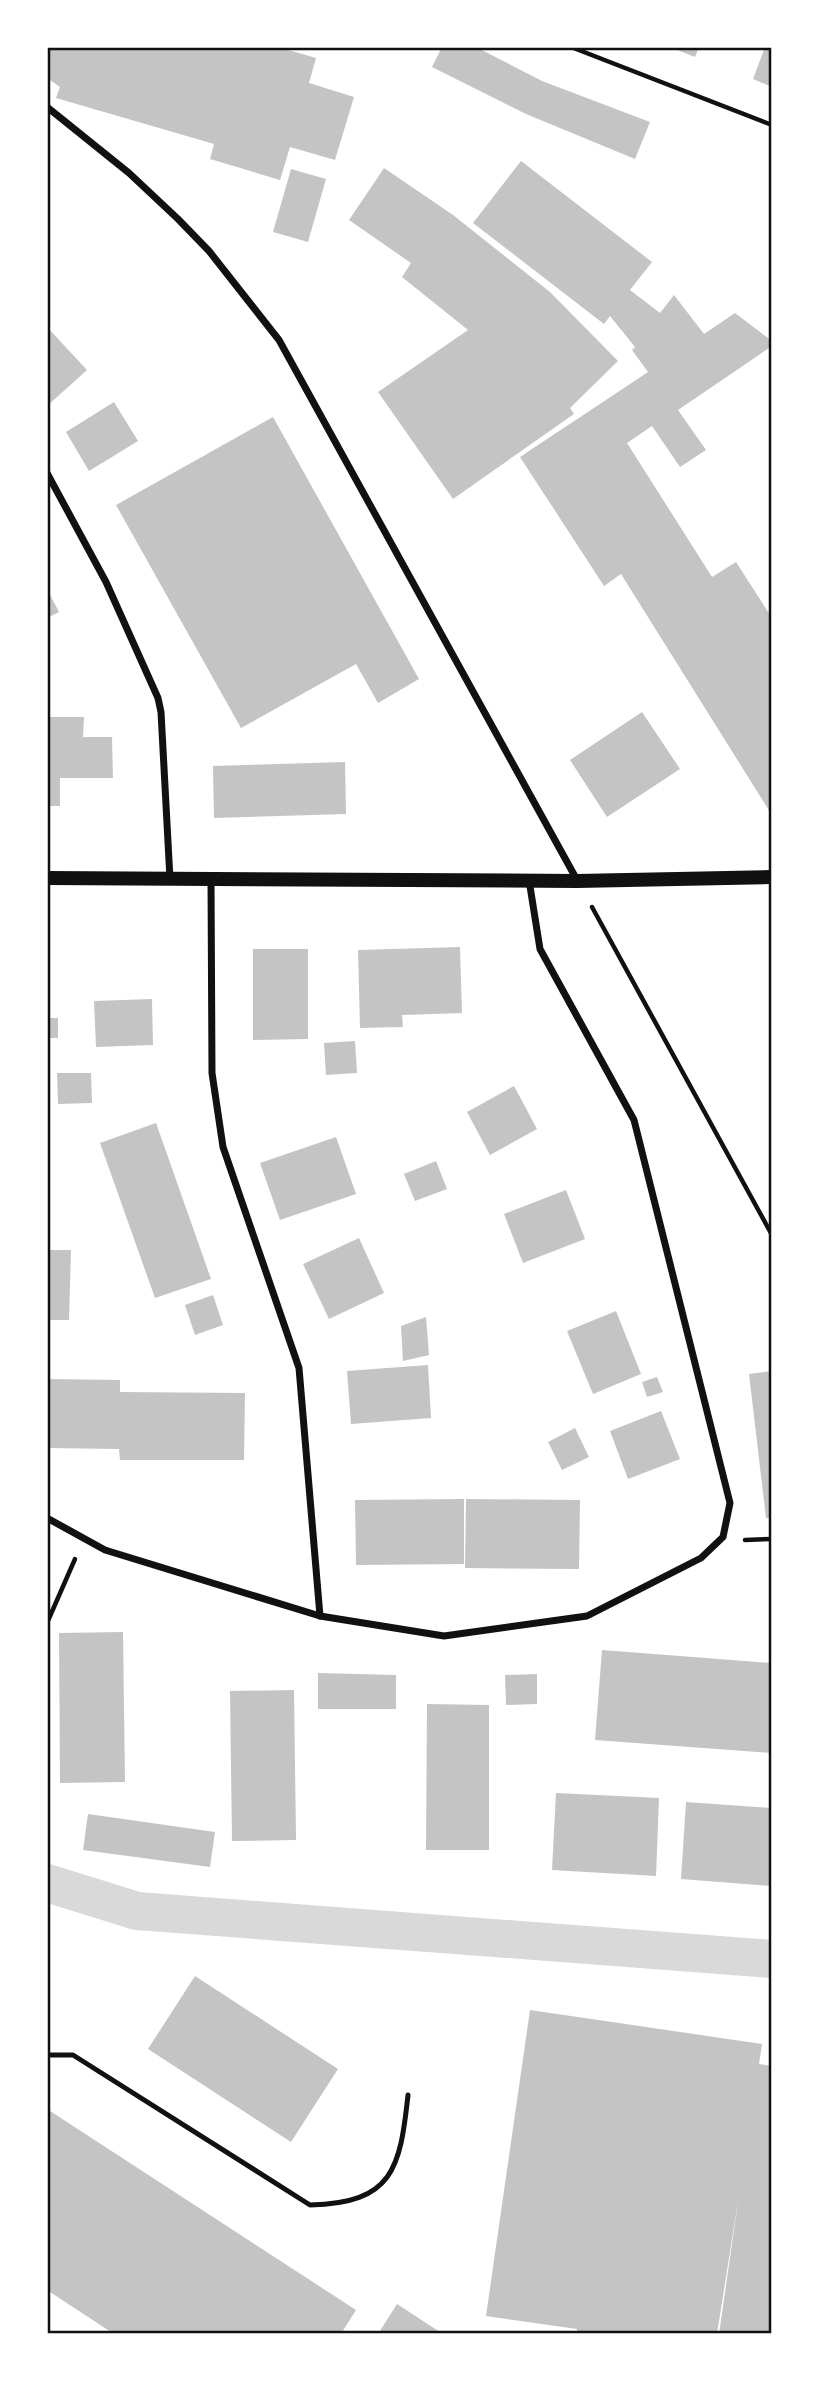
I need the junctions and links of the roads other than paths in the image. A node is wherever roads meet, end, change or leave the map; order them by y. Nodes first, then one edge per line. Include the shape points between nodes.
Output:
1 (47, 107) edge
2 (47, 473) edge
3 (772, 877) edge
4 (47, 878) edge
5 (170, 879) junction
6 (211, 879) junction
7 (528, 879) junction
8 (577, 881) junction
9 (47, 1518) edge
10 (320, 1616) junction
11 (47, 2055) edge
12 (408, 2095) dead end

1 - 8 street via 178,219 279,340
2 - 5 street via 106,582 158,698
3 - 8 main road
4 - 5 main road
5 - 6 main road
6 - 7 main road
6 - 10 street via 212,1073 223,1147 299,1368
7 - 8 main road
7 - 10 street via 540,949 634,1120 730,1503 723,1537 701,1558 587,1616 444,1636
9 - 10 street via 105,1550
11 - 12 lane via 73,2055 310,2205 345,2204 382,2186 402,2146

